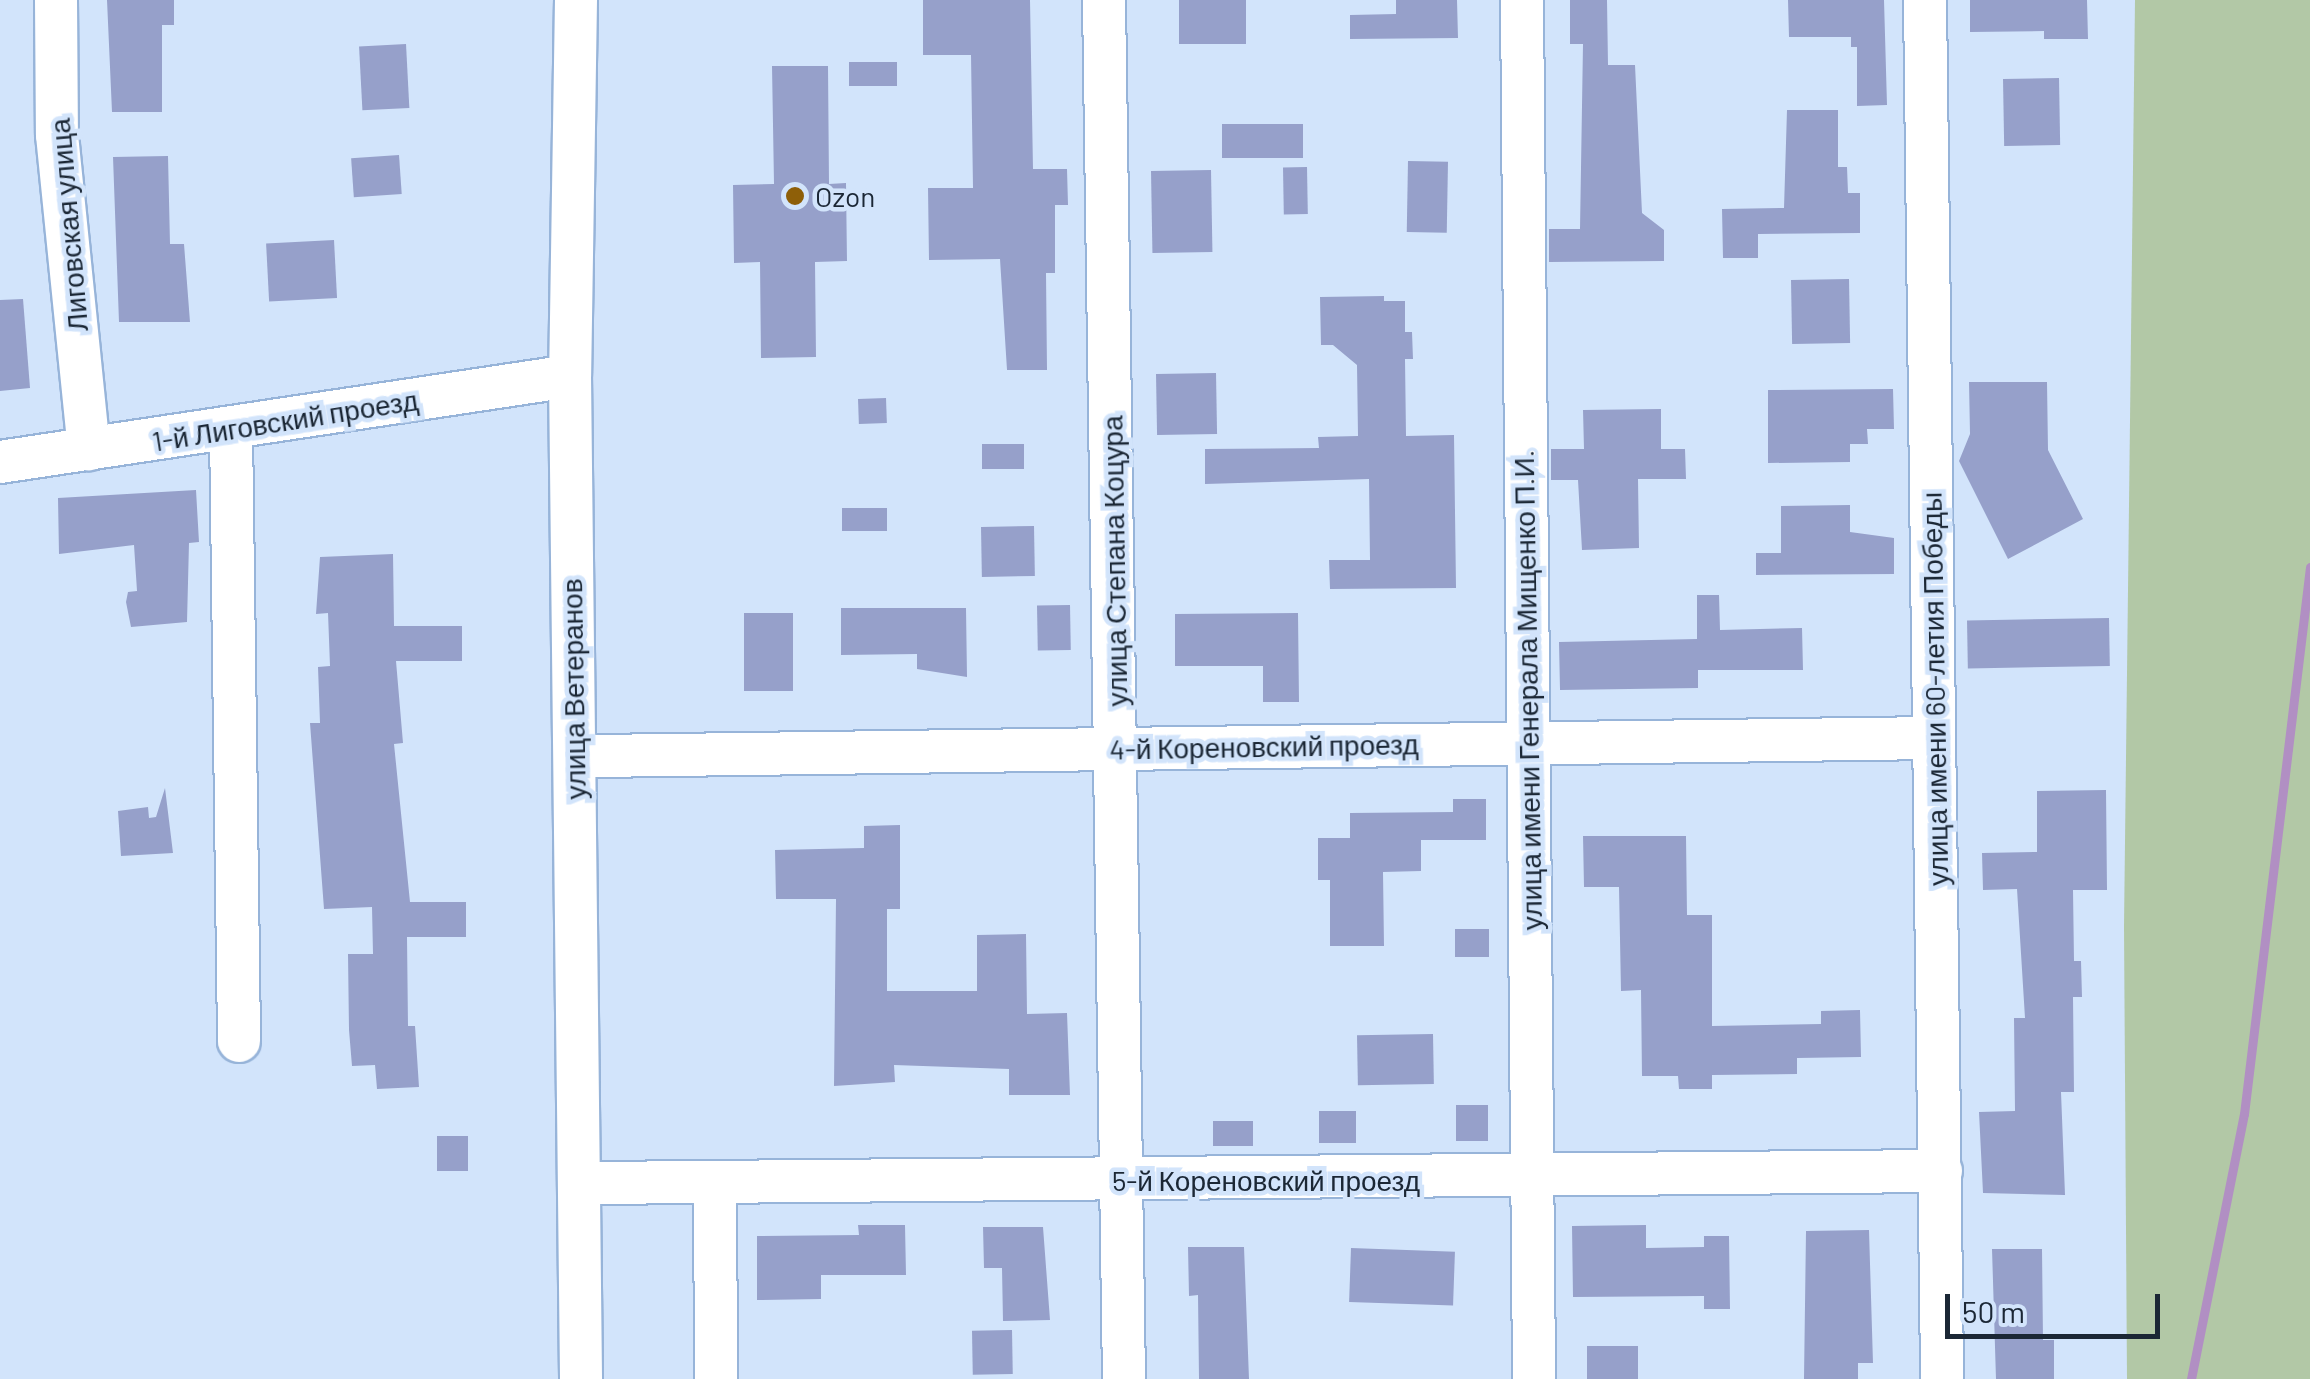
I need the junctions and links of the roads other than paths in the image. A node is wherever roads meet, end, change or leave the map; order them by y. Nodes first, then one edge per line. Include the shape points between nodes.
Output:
1 (56, 0) edge
2 (576, 0) edge
3 (587, 0) edge
4 (1104, 0) edge
5 (1522, 0) edge
6 (1924, 0) edge
7 (570, 376) junction
8 (231, 428) junction
9 (89, 449) junction
10 (0, 462) edge
11 (1934, 738) junction
12 (1527, 744) junction
13 (1118, 748) junction
14 (595, 756) junction
15 (239, 1041) dead end
16 (1941, 1171) junction
17 (1532, 1179) junction
18 (1121, 1181) junction
19 (714, 1182) junction
20 (591, 1183) junction
21 (581, 1379) edge
22 (592, 1379) edge
23 (716, 1379) edge
24 (1124, 1379) edge
25 (1534, 1379) edge
26 (1942, 1379) edge

1 - 9 street, Лиговская улица via 57,135
2 - 7 street, улица Ветеранов
3 - 14 street, улица Ветеранов
4 - 13 street, улица Степана Коцура
5 - 12 street, улица имени Генерала Мищенко П.И.
6 - 11 street, улица имени 60-летия Победы
7 - 8 street, 1-й Лиговский проезд
7 - 21 street, улица Ветеранов
8 - 9 street, 1-й Лиговский проезд
8 - 15 street
9 - 10 street, 1-й Лиговский проезд
11 - 12 street, 4-й Кореновский проезд
11 - 16 street, улица имени 60-летия Победы
12 - 13 street, 4-й Кореновский проезд
12 - 17 street, улица имени Генерала Мищенко П.И.
13 - 14 street, 4-й Кореновский проезд
13 - 18 street, улица Степана Коцура
14 - 20 street, улица Ветеранов
16 - 17 street, 5-й Кореновский проезд
16 - 26 street, улица имени 60-летия Победы
17 - 18 street, 5-й Кореновский проезд
17 - 25 street, улица имени Генерала Мищенко П.И.
18 - 19 street, 5-й Кореновский проезд
18 - 24 street, улица Степана Коцура
19 - 20 street, 5-й Кореновский проезд
19 - 23 street
20 - 22 street, улица Ветеранов

